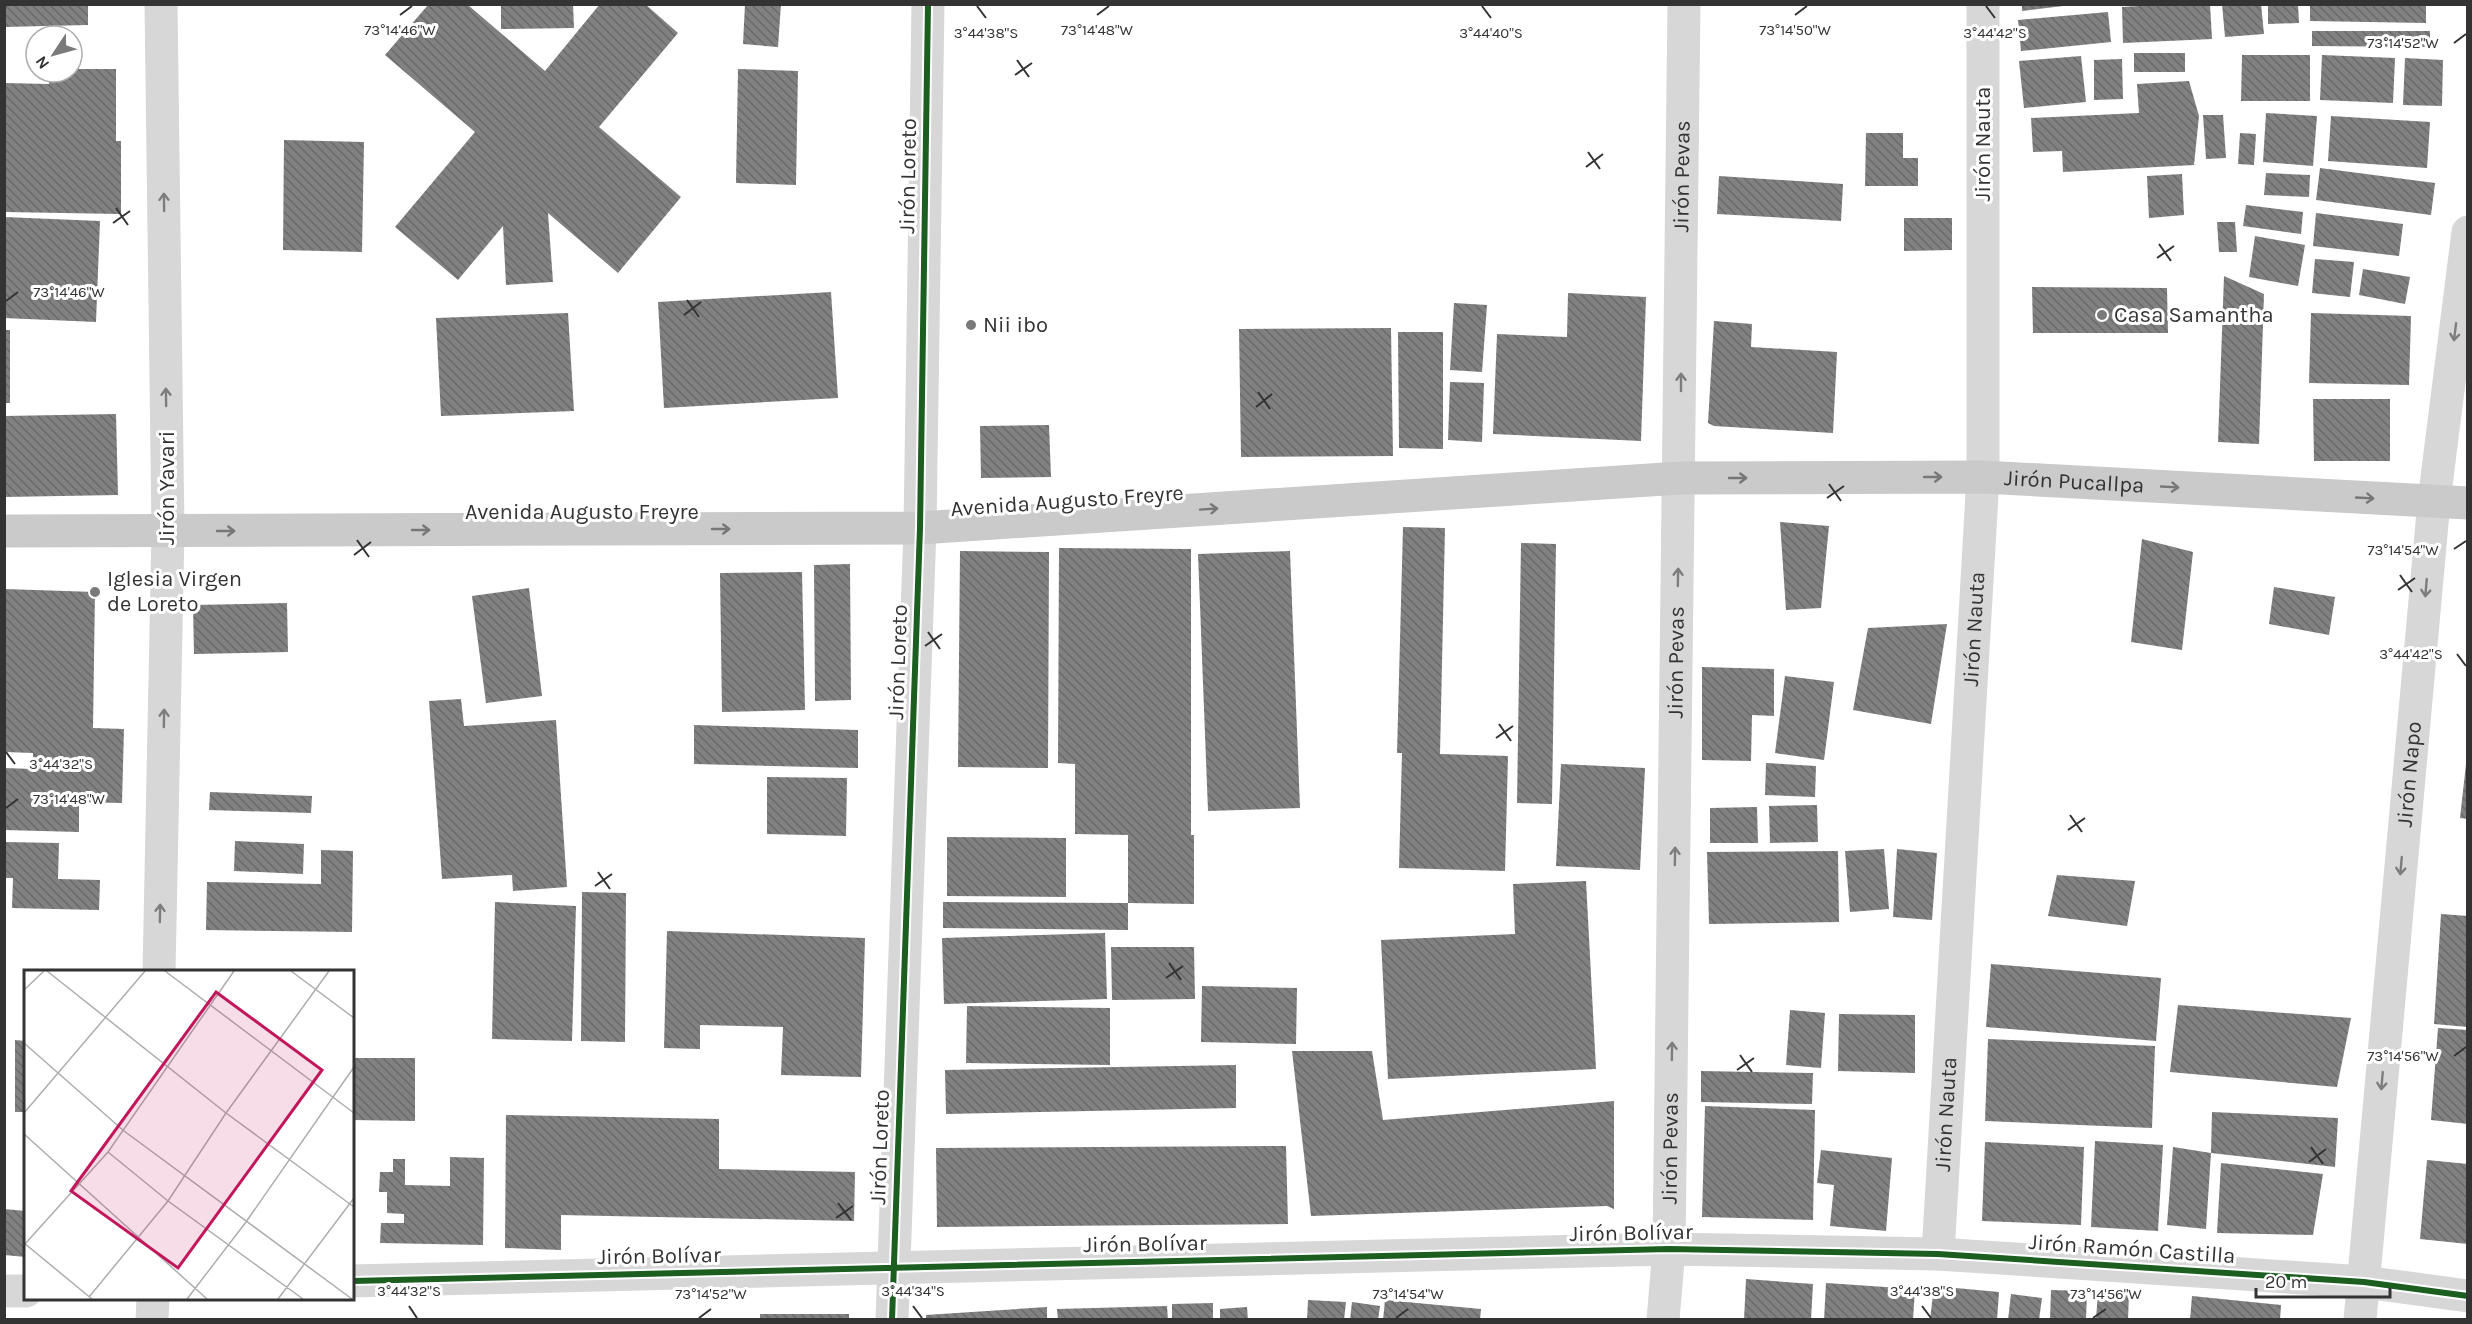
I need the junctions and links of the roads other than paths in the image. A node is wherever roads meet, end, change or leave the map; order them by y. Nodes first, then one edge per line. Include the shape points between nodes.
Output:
1 (161, 4) edge
2 (928, 4) edge
3 (1684, 4) edge
4 (1983, 4) edge
5 (2468, 232) edge
6 (1983, 477) junction
7 (1680, 478) junction
8 (2434, 501) junction
9 (2468, 503) edge
10 (920, 528) junction
11 (4, 531) edge
12 (168, 531) junction
13 (159, 970) edge
14 (1670, 1250) junction
15 (1938, 1254) junction
16 (894, 1268) junction
17 (354, 1281) edge
18 (2364, 1282) junction
19 (4, 1291) edge
20 (24, 1291) edge
21 (2468, 1296) edge
22 (153, 1300) edge
23 (152, 1320) edge
24 (892, 1320) edge
25 (1663, 1320) edge
26 (2360, 1320) edge

12 -> 1 street, Jirón Yavari
2 - 10 street, Jirón Loreto
7 -> 3 street, Jirón Pevas
4 - 6 street, Jirón Nauta
5 -> 8 street, Jirón Napo
7 -> 6 main road, Jirón Pucallpa
6 -> 8 main road, Jirón Pucallpa
6 - 15 street, Jirón Nauta
10 -> 7 main road, Avenida Augusto Freyre
14 -> 7 street, Jirón Pevas
8 - 9 main road, Jirón Pucallpa
8 -> 18 street, Jirón Napo
12 -> 10 main road, Avenida Augusto Freyre
10 - 16 street, Jirón Loreto
11 - 12 main road, Avenida Augusto Freyre
13 -> 12 street, Jirón Yavari
14 - 15 street, Jirón Bolívar
14 - 16 street, Jirón Bolívar
14 - 25 street, Jirón Pevas
15 - 18 street, Jirón Ramón Castilla
16 - 17 street, Jirón Bolívar
16 - 24 street, Jirón Loreto
18 - 21 street, Jirón Ramón Castilla
18 - 26 street, Jirón Napo
19 - 20 street
22 - 23 street

